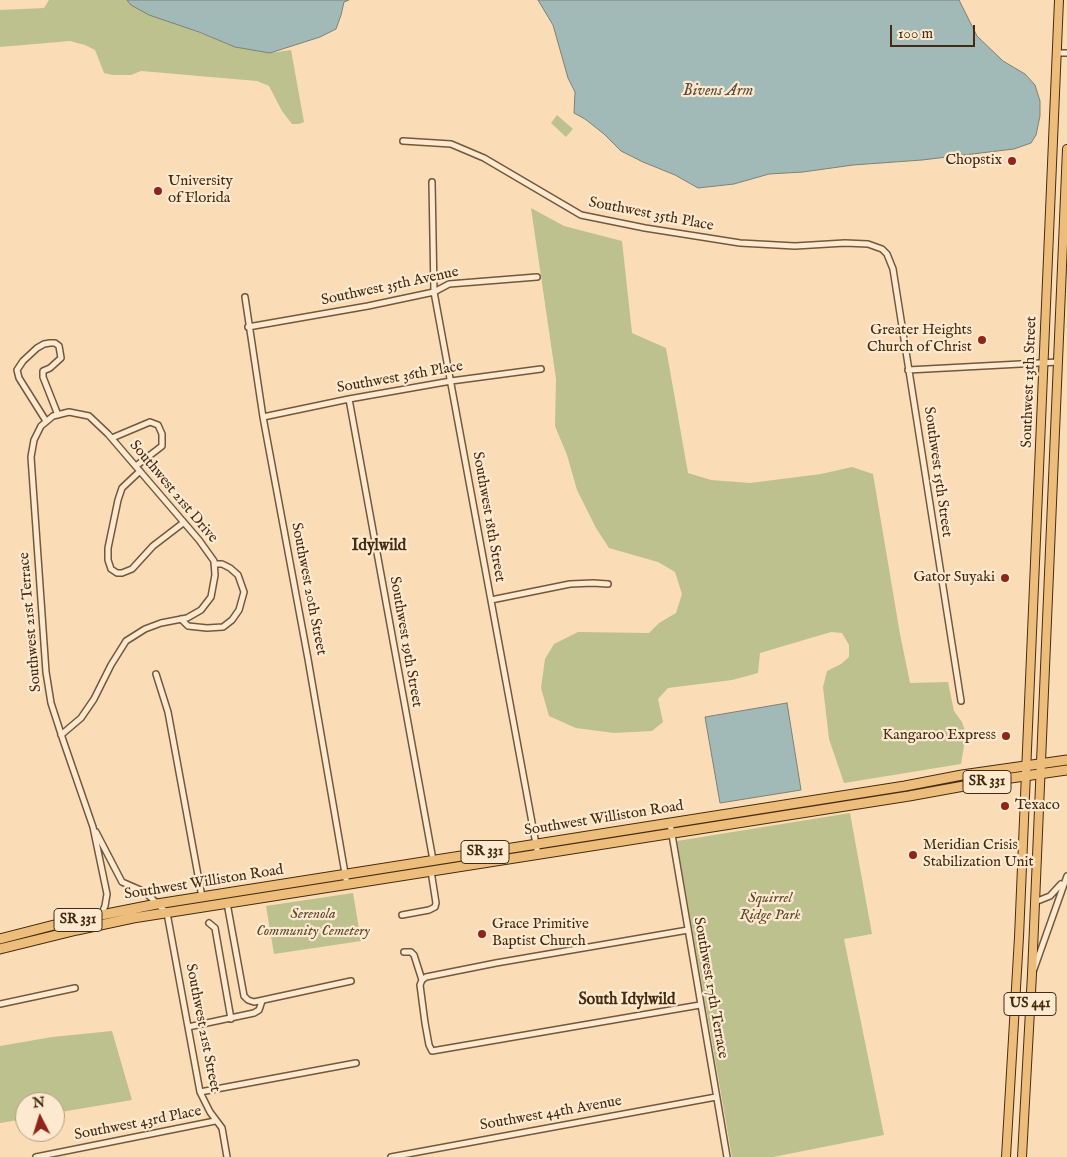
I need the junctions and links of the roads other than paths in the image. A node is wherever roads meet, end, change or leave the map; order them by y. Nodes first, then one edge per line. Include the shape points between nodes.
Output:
1 (1059, 0) edge
2 (1057, 53) junction
3 (1067, 53) edge
4 (403, 141) dead end
5 (1067, 149) edge
6 (432, 182) dead end
7 (882, 248) joint
8 (538, 277) dead end
9 (434, 292) junction
10 (245, 297) dead end
11 (248, 327) junction
12 (1044, 362) junction
13 (1058, 362) junction
14 (542, 368) dead end
15 (908, 370) junction
16 (451, 381) junction
17 (349, 399) junction
18 (55, 415) junction
19 (263, 417) junction
20 (46, 421) junction
21 (112, 438) junction
22 (1040, 452) junction
23 (1054, 453) junction
24 (138, 469) junction
25 (183, 523) junction
26 (214, 564) junction
27 (608, 584) dead end
28 (1034, 592) junction
29 (1048, 596) junction
30 (491, 600) junction
31 (181, 619) junction
32 (156, 674) dead end
33 (961, 701) dead end
34 (61, 735) junction
35 (1067, 760) edge
36 (1041, 763) junction
37 (1027, 765) junction
38 (1067, 770) edge
39 (1041, 774) junction
40 (1026, 776) junction
41 (841, 796) junction
42 (843, 806) junction
43 (670, 823) junction
44 (93, 827) junction
45 (672, 834) junction
46 (536, 844) junction
47 (538, 855) junction
48 (433, 860) junction
49 (431, 871) junction
50 (345, 874) junction
51 (1067, 876) edge
52 (347, 885) junction
53 (202, 897) junction
54 (1035, 902) junction
55 (227, 903) junction
56 (156, 904) junction
57 (167, 913) junction
58 (101, 914) junction
59 (402, 915) dead end
60 (209, 923) dead end
61 (1020, 928) junction
62 (688, 930) junction
63 (0, 939) edge
64 (1019, 947) junction
65 (1032, 948) junction
66 (0, 949) edge
67 (404, 952) dead end
68 (1032, 974) junction
69 (422, 980) junction
70 (351, 981) dead end
71 (75, 988) dead end
72 (262, 1001) junction
73 (0, 1004) edge
74 (700, 1005) junction
75 (231, 1019) junction
76 (188, 1027) junction
77 (356, 1063) dead end
78 (1013, 1064) junction
79 (1026, 1066) junction
80 (200, 1092) junction
81 (716, 1097) junction
82 (215, 1121) junction
83 (36, 1157) edge
84 (227, 1157) edge
85 (391, 1157) edge
86 (726, 1157) edge
87 (1006, 1157) edge
88 (1022, 1157) edge

1 - 2 main road, Southwest 13th Street / US 441
2 - 3 street
2 - 12 main road, Southwest 13th Street / US 441
4 - 7 street, Southwest 35th Place via 451,144 484,158 581,215 740,243 795,246 868,244
5 - 13 main road, Southwest 13th Street / US 441
6 - 9 street, Southwest 18th Street
7 - 15 street, Southwest 15th Street via 893,269
8 - 9 street, Southwest 35th Avenue via 449,284
9 - 11 street, Southwest 35th Avenue
9 - 16 street, Southwest 18th Street
10 - 11 street, Southwest 20th Street
11 - 19 street, Southwest 20th Street
12 - 13 street
12 - 15 street
12 - 22 main road, Southwest 13th Street / US 441
13 - 23 main road, Southwest 13th Street / US 441
14 - 16 street, Southwest 36th Place
15 - 33 street, Southwest 15th Street
16 - 17 street, Southwest 36th Place
16 - 30 street, Southwest 18th Street
17 - 19 street, Southwest 36th Place
17 - 48 street, Southwest 19th Street
18 - 20 street, Southwest 21st Terrace
18 - 20 street via 43,371 61,358 59,346 50,343 37,348 17,370
18 - 21 street, Southwest 21st Drive via 69,412 89,416
19 - 50 street, Southwest 20th Street
20 - 34 street, Southwest 21st Terrace via 34,440 31,457 46,672
21 - 24 street, Southwest 21st Drive
21 - 24 street via 150,422 158,425 162,446
22 - 23 main road
22 - 28 main road, Southwest 13th Street / US 441
23 - 29 main road, Southwest 13th Street / US 441
24 - 25 street, Southwest 21st Drive
24 - 25 street via 122,488 118,500 108,548 112,570 117,573 132,570 153,546
25 - 26 street, Southwest 21st Drive via 199,540
26 - 31 street, Southwest 21st Drive via 211,597 201,610
26 - 31 street via 230,568 242,582 244,592 239,610 223,627 188,626
27 - 30 street via 566,585
28 - 29 main road
28 - 37 main road, Southwest 13th Street / US 441
29 - 36 main road, Southwest 13th Street / US 441
30 - 46 street, Southwest 18th Street
31 - 34 street, Southwest 21st Drive via 145,629 126,641 81,718
32 - 53 street via 168,712
34 - 44 street, Southwest 21st Terrace
35 - 36 highway, Southwest Williston Road / SR 331
36 - 37 highway, Southwest Williston Road / SR 331
36 - 39 main road, US 441
37 - 40 main road, US 441
37 - 41 highway, Southwest Williston Road / SR 331
38 - 39 highway, Southwest Williston Road / SR 331
39 - 40 highway, Southwest Williston Road / SR 331
39 - 54 main road, US 441
40 - 42 highway, Southwest Williston Road / SR 331
40 - 61 main road, US 441
41 - 42 highway
41 - 43 highway, Southwest Williston Road / SR 331
42 - 45 highway, Southwest Williston Road / SR 331
43 - 45 street, Southwest 17th Terrace
43 - 46 highway, Southwest Williston Road / SR 331
44 - 56 street, Southwest 21st Terrace via 122,882 145,892
44 - 58 street, Southwest 21st Terrace via 107,894
45 - 47 highway, Southwest Williston Road / SR 331
45 - 62 street, Southwest 17th Terrace
46 - 47 street, Southwest 18th Street
46 - 48 highway, Southwest Williston Road / SR 331
47 - 49 highway, Southwest Williston Road / SR 331
48 - 50 highway, Southwest Williston Road / SR 331
49 - 52 highway, Southwest Williston Road / SR 331
49 - 59 street via 435,907
50 - 52 street, Southwest 20th Street
50 - 53 highway, Southwest Williston Road / SR 331
51 - 54 street via 1054,893
51 - 68 street
52 - 55 highway, Southwest Williston Road / SR 331
53 - 56 highway, Southwest Williston Road / SR 331
54 - 61 main road
54 - 65 main road, US 441
55 - 57 highway, Southwest Williston Road / SR 331
55 - 72 street via 244,996 254,1002
56 - 57 street
56 - 58 highway, Southwest Williston Road / SR 331
57 - 66 highway, Southwest Williston Road / SR 331 via 107,923
57 - 76 street, Southwest 21st Street
58 - 63 highway, Southwest Williston Road / SR 331
60 - 75 street via 215,928
61 - 64 main road, US 441
62 - 69 street via 523,958
62 - 74 street, Southwest 17th Terrace
64 - 65 main road
64 - 78 main road, US 441
65 - 68 main road, US 441
67 - 69 street via 414,955
68 - 79 main road, US 441
69 - 74 street via 425,1023 432,1051
70 - 72 street
71 - 73 street
72 - 75 street via 254,1013
74 - 81 street, Southwest 17th Terrace
75 - 76 street
76 - 80 street, Southwest 21st Street
77 - 80 street
78 - 79 main road
78 - 87 main road, US 441
79 - 88 main road, US 441
80 - 82 street, Southwest 21st Street
81 - 85 street, Southwest 44th Avenue
81 - 86 street, Southwest 17th Terrace
82 - 83 street, Southwest 43rd Place
82 - 84 street, Southwest 21st Street via 222,1128

